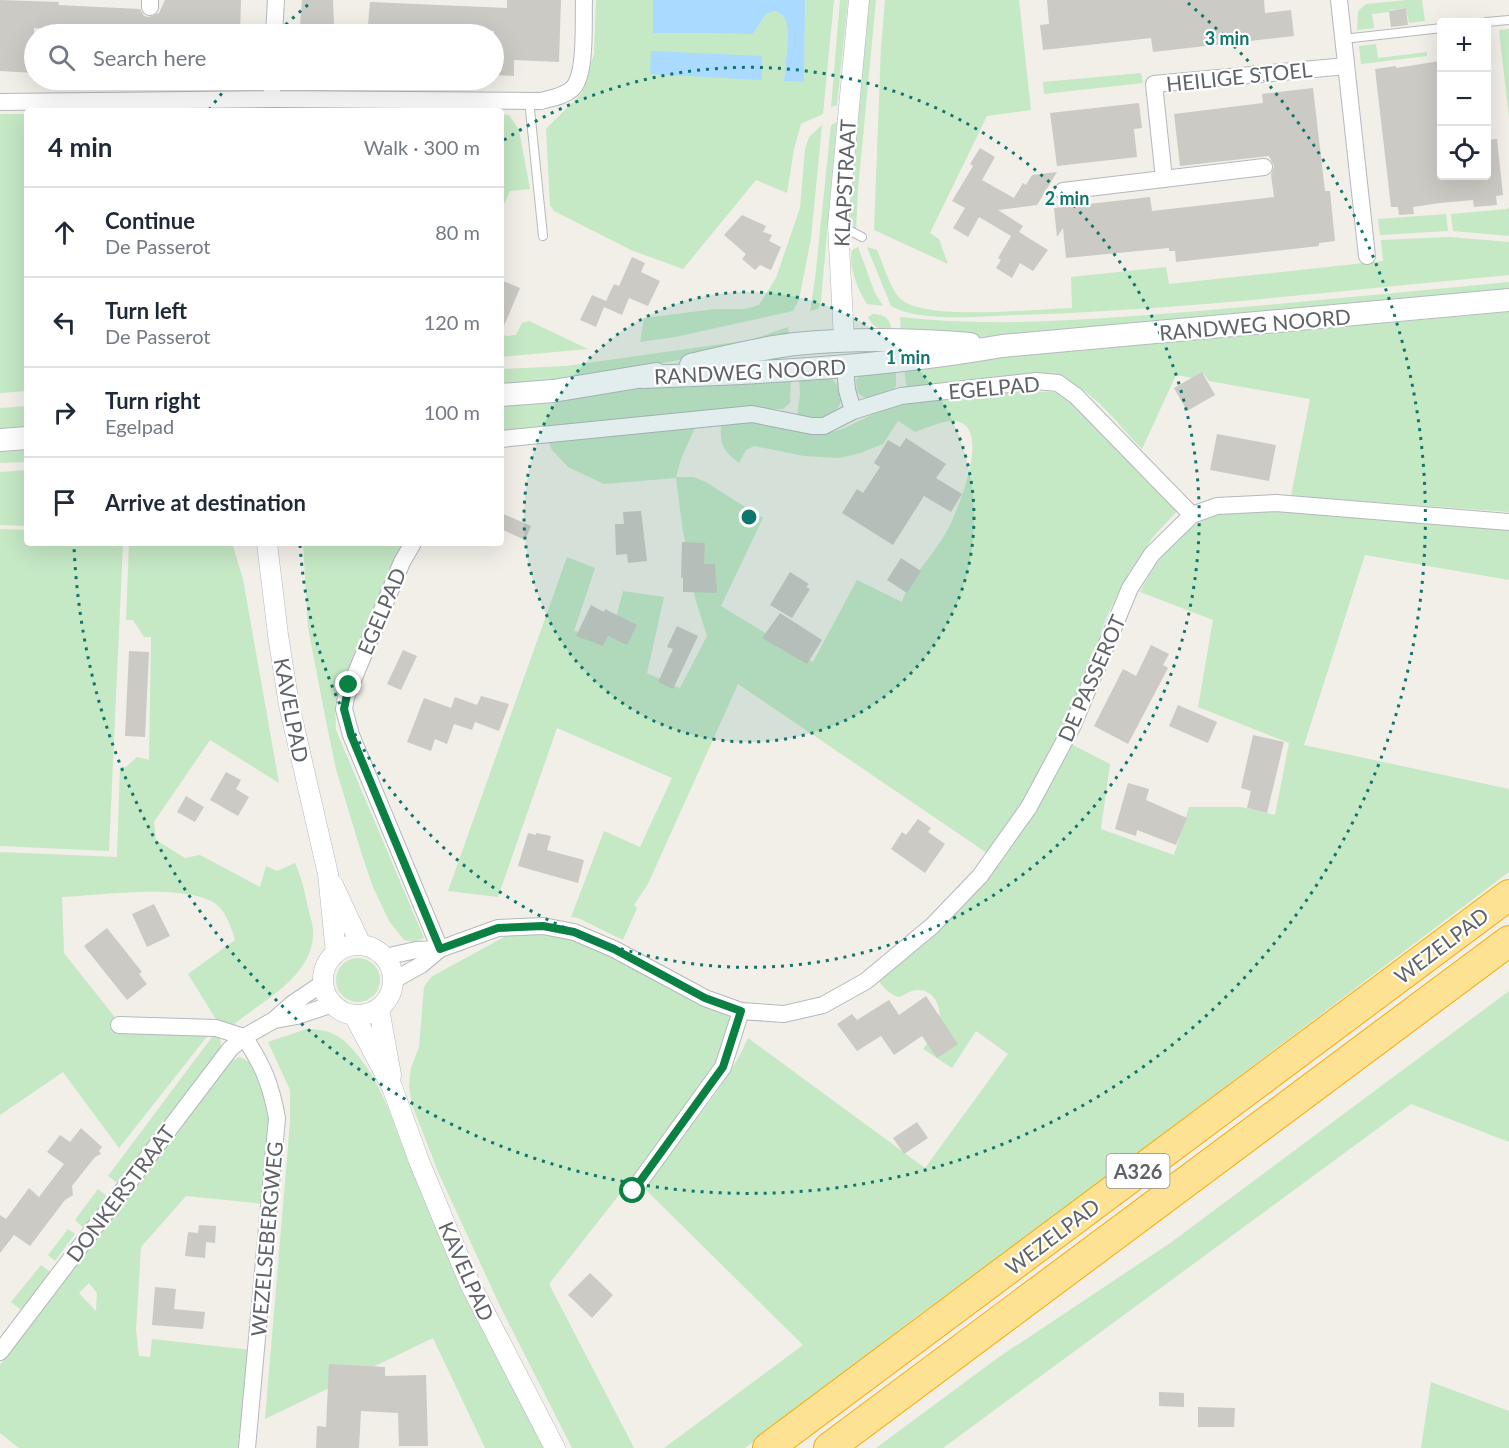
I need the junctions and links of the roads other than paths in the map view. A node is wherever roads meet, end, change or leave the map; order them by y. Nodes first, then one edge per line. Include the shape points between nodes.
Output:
1 (276, 0) edge
2 (584, 0) edge
3 (859, 0) edge
4 (1340, 0) edge
5 (1509, 20) edge
6 (1491, 22) edge
7 (275, 24) edge
8 (1437, 29) edge
9 (1343, 39) junction
10 (1346, 66) junction
11 (272, 90) edge
12 (272, 99) junction
13 (529, 100) junction
14 (0, 102) edge
15 (1264, 167) dead end
16 (1164, 179) junction
17 (1063, 191) dead end
18 (838, 225) junction
19 (543, 236) dead end
20 (862, 237) dead end
21 (1367, 256) dead end
22 (1509, 300) edge
23 (844, 340) junction
24 (1002, 346) junction
25 (845, 367) junction
26 (642, 377) junction
27 (504, 395) edge
28 (853, 411) junction
29 (24, 438) edge
30 (504, 439) edge
31 (0, 440) edge
32 (1192, 515) junction
33 (1509, 522) edge
34 (267, 546) edge
35 (411, 546) edge
36 (328, 874) junction
37 (1509, 895) edge
38 (1509, 941) edge
39 (361, 945) junction
40 (440, 949) junction
41 (336, 953) junction
42 (385, 957) junction
43 (394, 980) junction
44 (323, 983) junction
45 (333, 1004) junction
46 (379, 1009) junction
47 (741, 1011) junction
48 (354, 1015) junction
49 (274, 1020) junction
50 (119, 1025) dead end
51 (244, 1037) junction
52 (392, 1087) junction
53 (633, 1191) dead end
54 (0, 1352) edge
55 (247, 1448) edge
56 (555, 1448) edge
57 (768, 1448) edge
58 (829, 1448) edge

1 - 7 street
2 - 13 street via 581,70 573,88 559,97
3 - 18 street, KLAPSTRAAT
4 - 9 street
5 - 6 lane
8 - 9 lane
9 - 10 street
10 - 16 street, HEILIGE STOEL via 1154,84
10 - 21 street
11 - 12 street
12 - 13 street
12 - 14 street
13 - 19 lane
15 - 16 street
16 - 17 street
18 - 20 lane
18 - 23 street, KLAPSTRAAT
22 - 24 main road, RANDWEG NOORD
23 - 24 main road, RANDWEG NOORD via 931,340
23 - 25 main road, KLAPSTRAAT
23 - 26 main road, RANDWEG NOORD via 757,350
24 - 25 main road, RANDWEG NOORD
25 - 26 main road, RANDWEG NOORD
25 - 28 street
26 - 27 main road, RANDWEG NOORD
28 - 30 street, EGELPAD via 824,426 752,414
28 - 32 street, EGELPAD via 901,396 1036,381 1058,384 1076,396
29 - 31 main road
32 - 33 street, DE PASSEROT via 1217,506 1276,503
32 - 47 street, DE PASSEROT via 1152,554 1130,588 1073,725 1029,807 980,876 932,926 866,981 823,1005 784,1014
34 - 36 street, KAVELPAD via 290,705
35 - 40 street, EGELPAD via 349,685 344,709 351,735
36 - 39 street, KAVELPAD
36 - 41 street, KAVELPAD
37 - 57 highway, WEZELPAD / A326
38 - 58 highway, WEZELPAD / A326
39 - 41 street via 348,946
39 - 42 street
40 - 42 street, DE PASSEROT
40 - 43 street, DE PASSEROT
40 - 47 street, DE PASSEROT via 498,928 543,926 574,932 705,998
41 - 44 street via 328,961
42 - 43 street
43 - 46 street via 390,996
44 - 45 street
44 - 49 street, DONKERSTRAAT
45 - 48 street
45 - 49 street, DONKERSTRAAT
46 - 48 street
46 - 52 street, KAVELPAD
47 - 53 street via 723,1067
48 - 52 street, KAVELPAD
49 - 51 street, DONKERSTRAAT
50 - 51 street via 216,1028
51 - 54 street, DONKERSTRAAT via 216,1065
51 - 55 street, WEZELSEBERGWEG via 261,1063 277,1118
52 - 56 street, KAVELPAD via 470,1284

